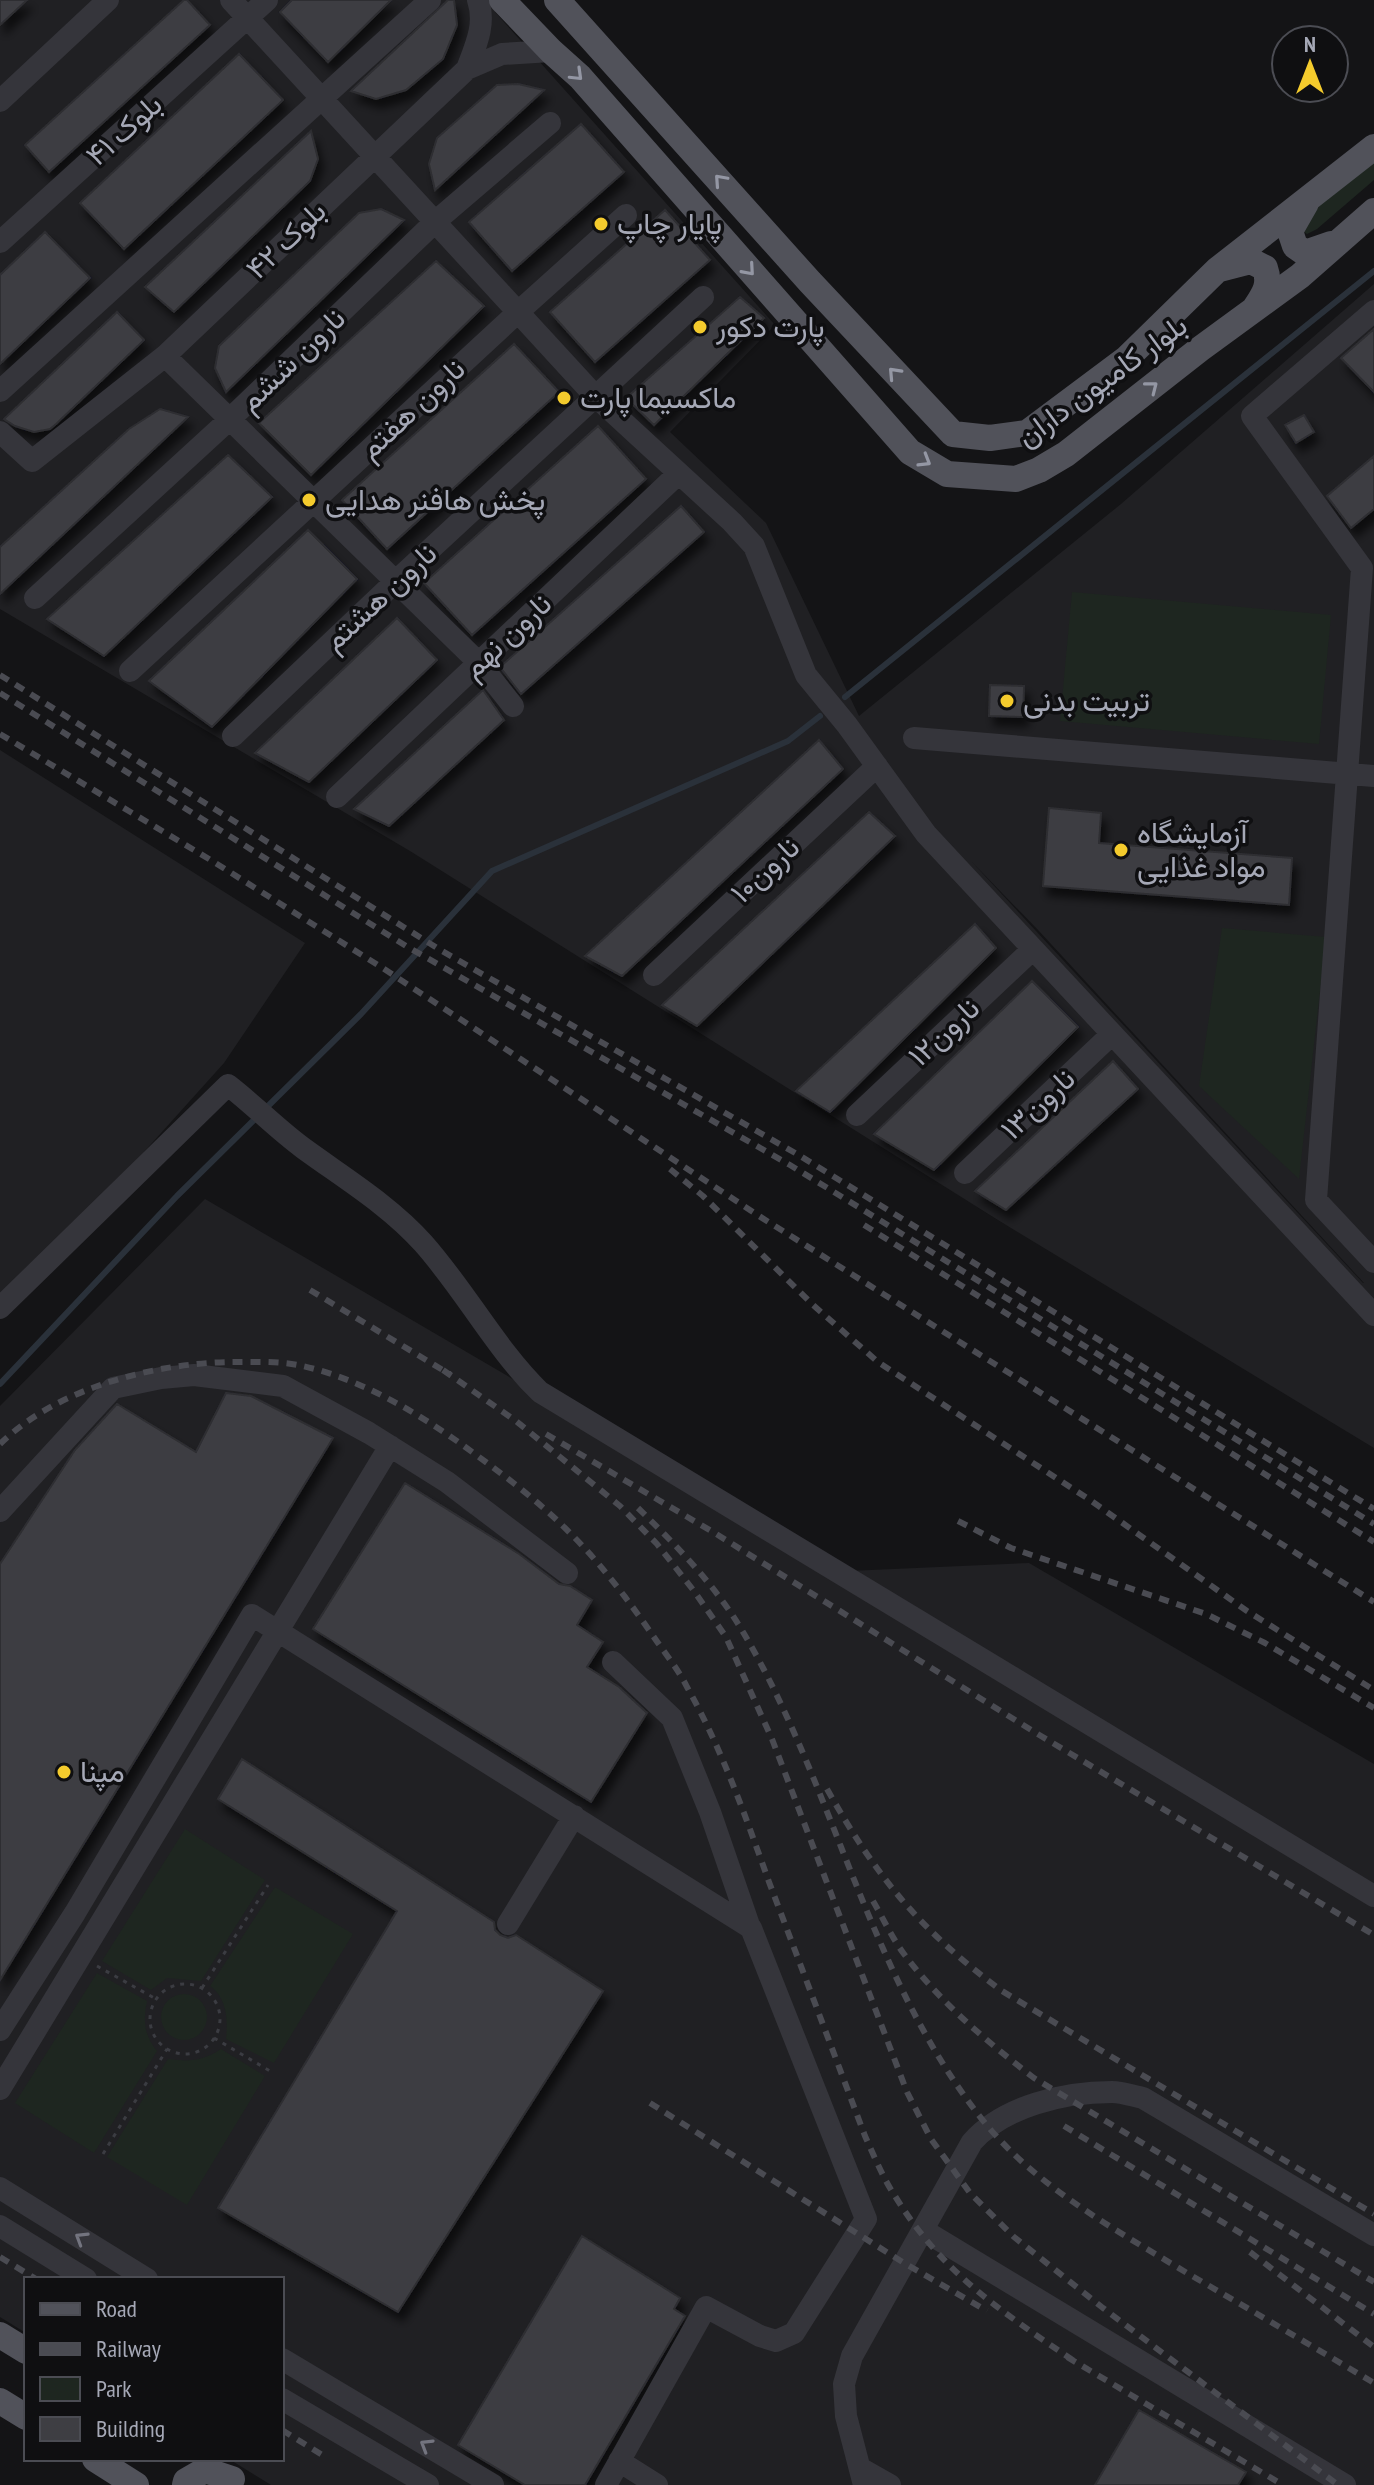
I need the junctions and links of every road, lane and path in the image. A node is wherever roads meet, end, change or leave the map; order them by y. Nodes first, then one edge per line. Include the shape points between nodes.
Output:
1 (108, 0) edge
2 (231, 0) edge
3 (267, 0) edge
4 (430, 0) edge
5 (478, 0) edge
6 (502, 0) edge
7 (557, 0) edge
8 (247, 18) junction
9 (551, 51) junction
10 (467, 69) junction
11 (320, 98) junction
12 (0, 101) edge
13 (550, 123) dead end
14 (1374, 147) edge
15 (373, 156) junction
16 (1308, 199) junction
17 (1374, 211) edge
18 (626, 215) dead end
19 (436, 221) junction
20 (1339, 240) junction
21 (0, 242) edge
22 (1217, 270) junction
23 (703, 297) dead end
24 (1255, 308) junction
25 (1374, 311) edge
26 (517, 313) junction
27 (165, 356) junction
28 (0, 391) edge
29 (595, 396) junction
30 (230, 419) junction
31 (0, 432) edge
32 (678, 474) junction
33 (313, 501) junction
34 (396, 581) junction
35 (35, 598) dead end
36 (479, 663) junction
37 (130, 671) dead end
38 (513, 706) dead end
39 (233, 736) dead end
40 (914, 738) dead end
41 (877, 766) junction
42 (1348, 774) junction
43 (1374, 776) edge
44 (337, 797) dead end
45 (1032, 950) junction
46 (654, 975) dead end
47 (1111, 1035) junction
48 (857, 1115) dead end
49 (965, 1173) dead end
50 (1374, 1262) edge
51 (0, 1308) edge
52 (1374, 1315) edge
53 (390, 1446) junction
54 (0, 1511) edge
55 (567, 1573) dead end
56 (277, 1631) junction
57 (613, 1662) dead end
58 (574, 1816) junction
59 (268, 1885) dead end
60 (1374, 1896) edge
61 (508, 1924) dead end
62 (750, 1928) junction
63 (80, 1956) junction
64 (202, 1988) junction
65 (156, 1999) junction
66 (0, 2030) edge
67 (214, 2038) junction
68 (167, 2049) junction
69 (270, 2071) dead end
70 (0, 2089) edge
71 (103, 2154) dead end
72 (0, 2188) edge
73 (0, 2226) edge
74 (923, 2230) junction
75 (1374, 2235) edge
76 (83, 2277) edge
77 (144, 2277) edge
78 (0, 2335) edge
79 (24, 2350) edge
80 (284, 2360) edge
81 (284, 2400) edge
82 (0, 2401) edge
83 (24, 2416) edge
84 (138, 2461) edge
85 (203, 2461) edge
86 (619, 2461) junction
87 (100, 2462) edge
88 (862, 2476) edge
89 (237, 2482) edge
90 (136, 2485) edge
91 (185, 2485) edge
92 (428, 2485) edge
93 (493, 2485) edge
94 (606, 2485) edge
95 (657, 2485) edge
96 (890, 2485) edge
97 (1345, 2485) edge

1 - 12 street
2 - 8 street
3 - 8 street, بلوک ۴۱
4 - 11 street
5 - 10 street via 483,15
6 - 9 main road, بلوار کامیون داران
22 -> 7 main road, بلوار کامیون داران via 1126,359 1027,433 990,438 953,434
8 - 11 street
8 - 21 street, بلوک ۴۱
9 - 10 street, بلوک ۴۲ via 502,54
9 -> 24 main road, بلوار کامیون داران via 580,77 910,452 947,474 1016,479 1039,470
10 - 15 street, بلوک ۴۲
11 - 15 street
11 - 28 street
13 - 19 street, نارون ششم
14 - 16 main road, بلوار کامیون داران
15 - 19 street
15 - 27 street, بلوک ۴۲
16 - 20 main road via 1290,231 1295,246 1305,253
16 - 22 main road, بلوار کامیون داران
17 - 20 main road, بلوار کامیون داران
18 - 26 street, نارون هفتم
19 - 26 street
19 - 30 street, نارون ششم
20 - 24 main road, بلوار کامیون داران
22 - 24 main road via 1251,261 1265,268 1267,289
23 - 29 street, نارون هشتم
25 - 42 street via 1252,416 1362,568
26 - 29 street
26 - 33 street, نارون هفتم
27 - 30 street
27 - 31 street, بلوک ۴۲ via 32,461
29 - 32 street
29 - 34 street, نارون هشتم
30 - 33 street
30 - 35 street, نارون ششم
32 - 36 street, نارون نهم
32 - 41 street via 754,546 806,675
33 - 34 street
33 - 37 street, نارون هفتم
34 - 36 street
34 - 39 street, نارون هشتم
36 - 38 street
36 - 44 street, نارون نهم
40 - 42 street
41 - 45 street via 926,834
41 - 46 street, نارون۱۰
42 - 43 street
42 - 50 street via 1316,1200
45 - 47 street
45 - 48 street, نارون۱۲
47 - 49 street, نارون۱۳
47 - 52 street
51 - 60 street via 228,1085 422,1241 540,1392
53 - 54 street via 283,1386 194,1375 161,1378 113,1388
53 - 55 street
53 - 56 street
56 - 58 street
56 - 63 street
56 - 66 street via 252,1615
57 - 62 street via 672,1718
58 - 61 street
58 - 62 street
59 - 64 path
62 - 86 street via 866,2219 794,2333 776,2341 706,2307
63 - 65 path
63 - 70 street
64 - 65 path via 179,1984
64 - 67 path via 217,2005 219,2028
65 - 68 path via 151,2027
67 - 68 path via 196,2052
67 - 69 path
68 - 71 path
77 -> 72 street
73 - 76 street
74 - 75 street via 987,2125 1062,2096 1114,2091 1143,2098
74 - 88 street via 852,2356 844,2384 846,2416
74 - 97 street
78 - 79 main road
93 -> 80 street
81 - 92 street
82 - 83 main road
84 - 87 main road via 128,2469
85 - 89 main road
86 - 94 street
86 - 95 street
87 - 90 main road
88 - 96 street
89 - 91 main road via 205,2470

